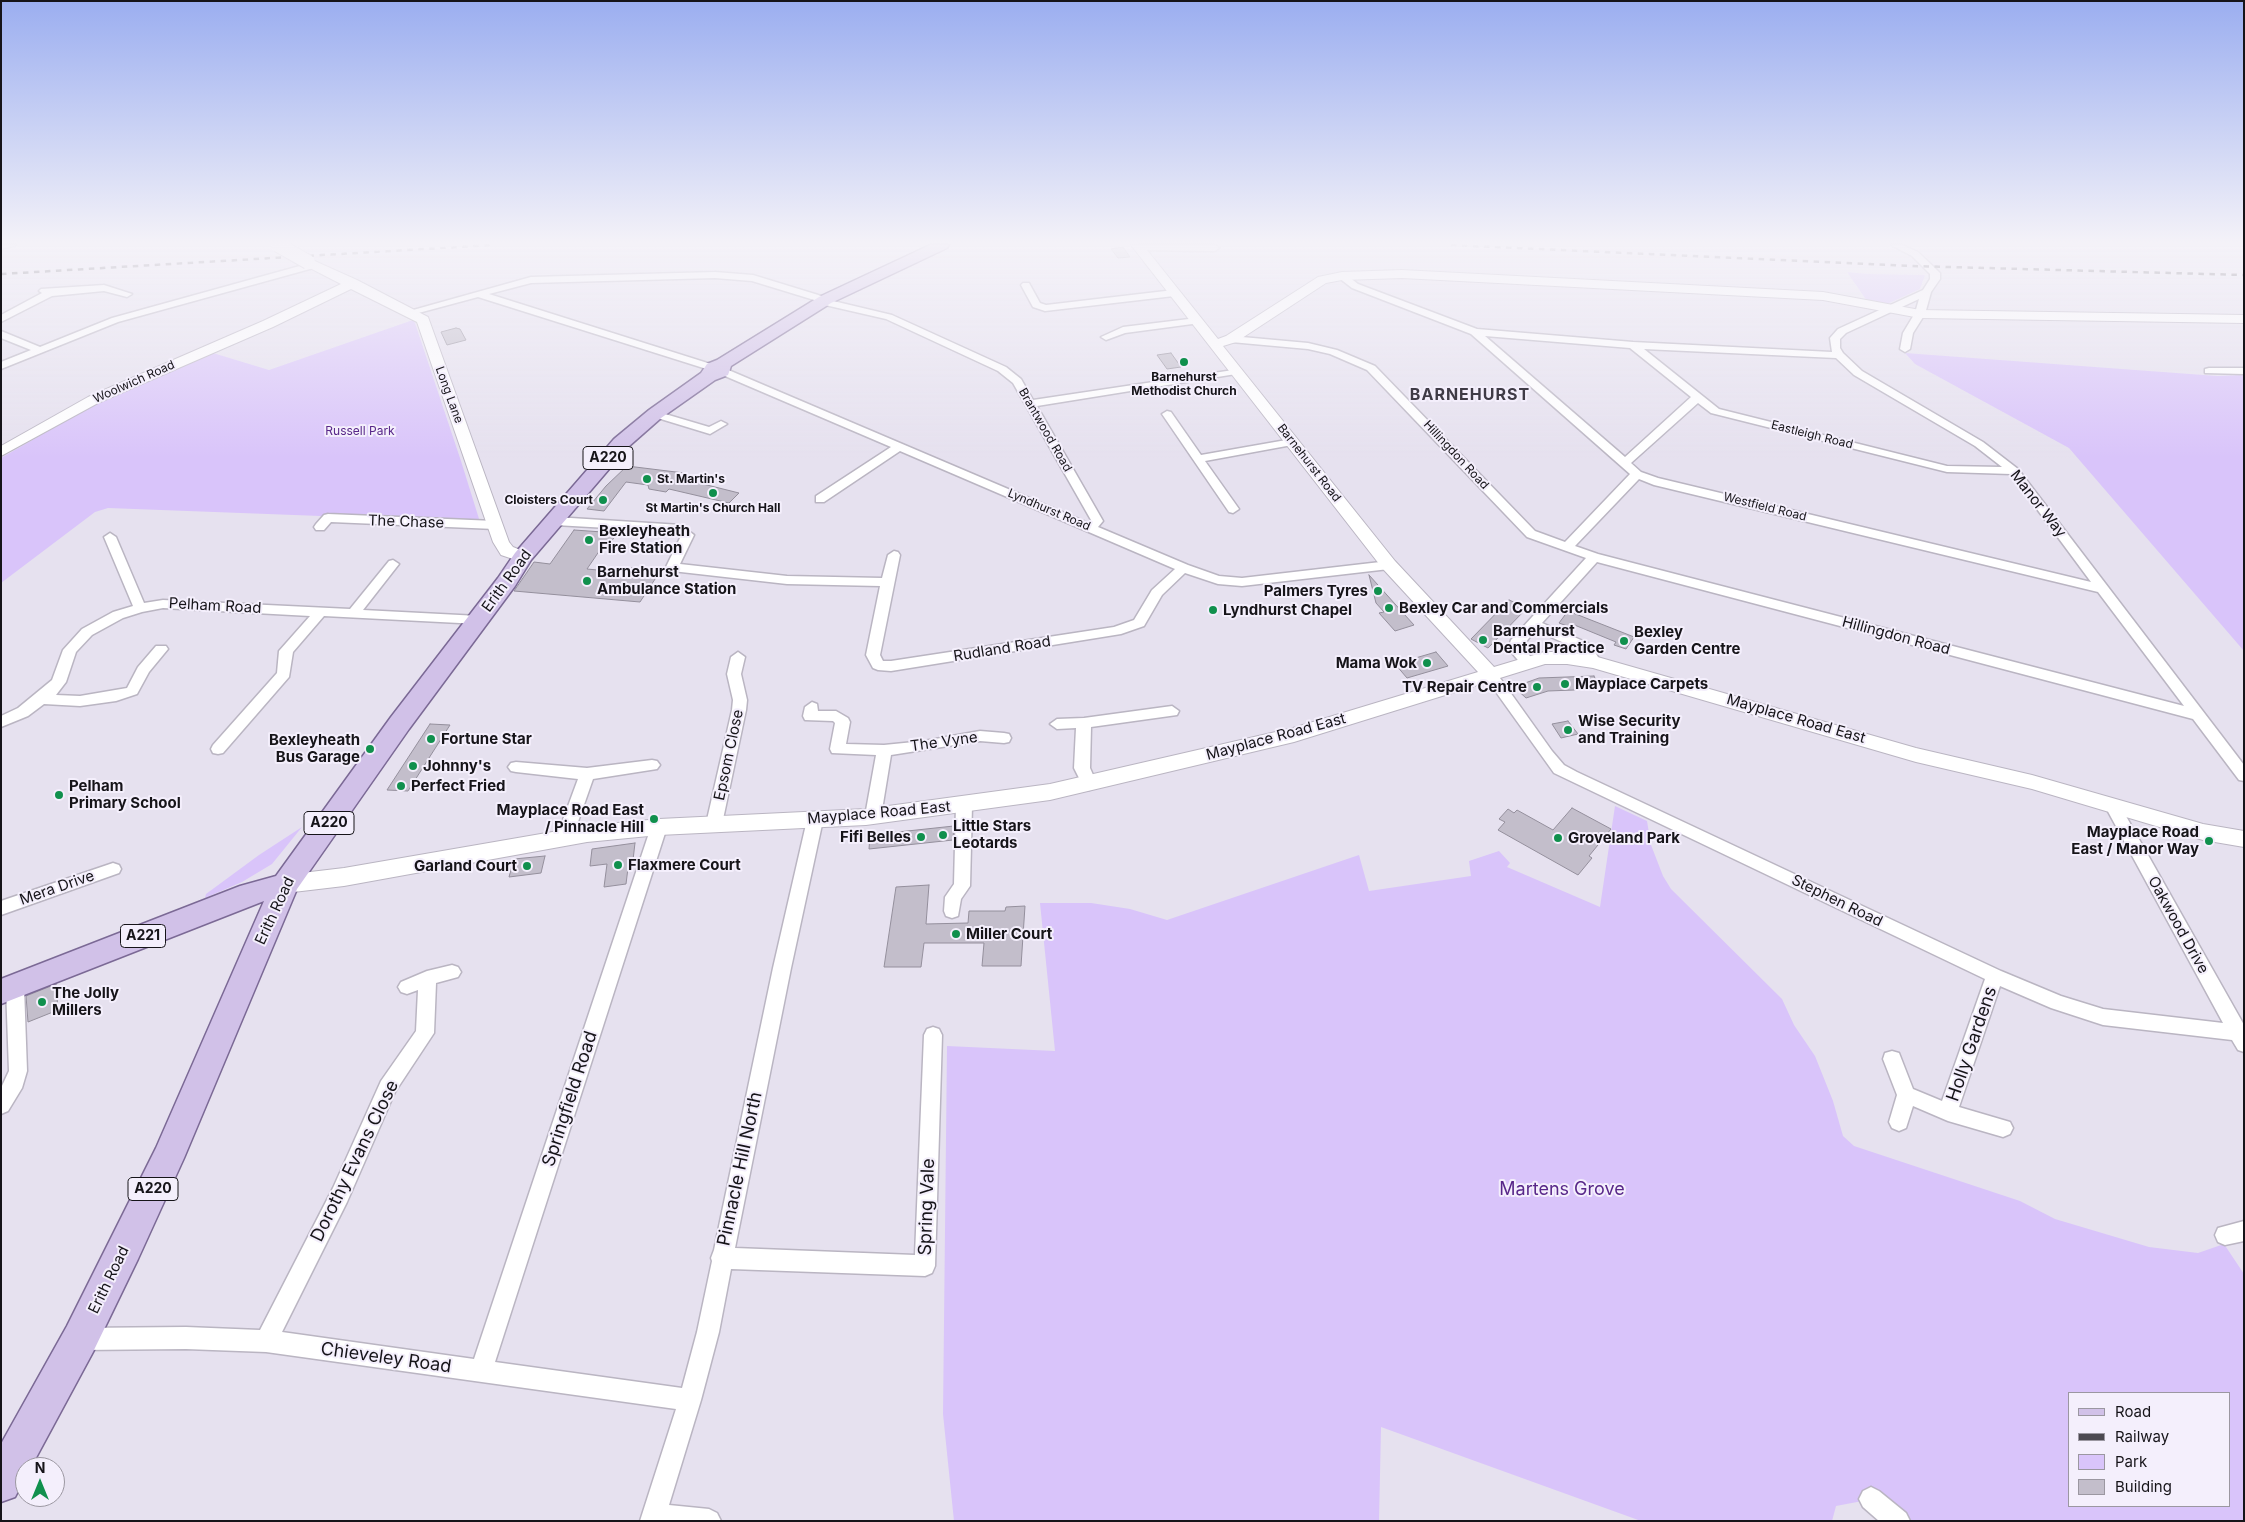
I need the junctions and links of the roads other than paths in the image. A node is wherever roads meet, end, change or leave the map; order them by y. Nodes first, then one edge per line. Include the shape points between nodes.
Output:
1 (130, 316) edge
2 (285, 316) edge
3 (417, 316) edge
4 (547, 316) edge
5 (803, 316) edge
6 (884, 316) edge
7 (1192, 316) edge
8 (1266, 316) edge
9 (1433, 316) edge
10 (1873, 316) edge
11 (1918, 316) edge
12 (2051, 316) edge
13 (2244, 319) edge
14 (1197, 322) junction
15 (1475, 332) junction
16 (1, 334) edge
17 (1106, 336) dead end
18 (1231, 339) junction
19 (1215, 344) junction
20 (1632, 345) junction
21 (1906, 348) dead end
22 (39, 350) junction
23 (1839, 355) junction
24 (1, 366) edge
25 (717, 370) junction
26 (1236, 371) junction
27 (2209, 371) dead end
28 (2244, 371) edge
29 (1696, 398) junction
30 (1032, 404) junction
31 (655, 414) junction
32 (1167, 414) dead end
33 (721, 424) dead end
34 (1292, 442) junction
35 (900, 446) junction
36 (1, 452) edge
37 (1198, 459) junction
38 (1624, 463) junction
39 (2014, 471) junction
40 (1637, 474) junction
41 (820, 499) dead end
42 (1233, 509) dead end
43 (555, 521) junction
44 (495, 525) junction
45 (320, 527) dead end
46 (1091, 527) junction
47 (110, 537) dead end
48 (1566, 548) junction
49 (894, 555) dead end
50 (522, 557) junction
51 (1594, 557) junction
52 (379, 564) dead end
53 (1389, 565) junction
54 (1184, 568) junction
55 (887, 582) junction
56 (2103, 589) junction
57 (140, 608) junction
58 (321, 611) junction
59 (354, 613) junction
60 (479, 620) junction
61 (1534, 624) junction
62 (161, 649) dead end
63 (737, 657) dead end
64 (1527, 662) junction
65 (1594, 662) junction
66 (1490, 674) junction
67 (42, 700) junction
68 (812, 706) dead end
69 (1172, 711) dead end
70 (2198, 715) junction
71 (1, 722) edge
72 (1084, 723) junction
73 (1057, 724) dead end
74 (1004, 738) dead end
75 (218, 749) dead end
76 (884, 750) junction
77 (652, 765) dead end
78 (516, 767) dead end
79 (587, 774) junction
80 (2244, 776) edge
81 (1089, 784) junction
82 (964, 805) junction
83 (2113, 806) junction
84 (873, 816) junction
85 (815, 820) junction
86 (714, 824) junction
87 (659, 826) junction
88 (565, 836) junction
89 (2244, 839) edge
90 (113, 869) dead end
91 (285, 884) junction
92 (1, 908) edge
93 (952, 911) dead end
94 (452, 972) dead end
95 (1995, 976) junction
96 (427, 978) junction
97 (406, 987) dead end
98 (8, 989) edge
99 (933, 1035) dead end
100 (2242, 1037) edge
101 (1892, 1059) dead end
102 (1906, 1095) junction
103 (1, 1104) edge
104 (1948, 1112) junction
105 (1899, 1122) dead end
106 (2003, 1128) dead end
107 (721, 1258) junction
108 (80, 1339) junction
109 (266, 1341) junction
110 (481, 1371) junction
111 (690, 1400) junction
112 (1, 1484) edge
113 (1871, 1499) dead end
114 (653, 1518) edge
115 (710, 1521) edge
116 (1898, 1521) edge

1 - 22 street
2 - 36 street, Woolwich Road via 93,400
3 - 44 street, Long Lane via 426,326
4 - 25 street, Lyndhurst Road
5 - 25 main road, Erith Road / A220
6 - 30 street, Brantwood Road via 1002,369 1017,381
7 - 14 street, Barnehurst Road
8 - 18 street
9 - 15 street
10 - 23 street via 1842,331 1835,338
11 - 21 street via 1908,333
12 - 13 street
14 - 17 street via 1123,330
14 - 19 street, Barnehurst Road
15 - 20 street
15 - 38 street, Westfield Road
16 - 22 street
18 - 19 street
18 - 48 street, Hillingdon Road via 1308,346 1371,368 1531,534
19 - 26 street, Barnehurst Road
20 - 23 street
20 - 29 street, Eastleigh Road
22 - 24 street
23 - 39 street, Manor Way via 1864,377 1979,444
25 - 31 main road, Erith Road / A220
25 - 35 street, Lyndhurst Road
26 - 30 street
26 - 34 street, Barnehurst Road
27 - 28 street
29 - 38 street
29 - 39 street, Eastleigh Road via 1715,411 1946,469
30 - 46 street, Brantwood Road via 1097,521
31 - 33 street via 710,431
31 - 43 main road, Erith Road / A220 via 621,443
32 - 37 street
34 - 37 street
34 - 53 street, Barnehurst Road
35 - 41 street
35 - 46 street, Lyndhurst Road
37 - 42 street
38 - 40 street, Westfield Road
39 - 56 street, Manor Way
40 - 48 street
40 - 56 street, Westfield Road via 1654,481
43 - 50 main road, Erith Road / A220
43 - 55 street via 681,529 688,535 672,567 787,580
44 - 45 street, The Chase via 328,518
44 - 50 street, Long Lane via 507,551
46 - 54 street, Lyndhurst Road
47 - 57 street
48 - 51 street, Hillingdon Road
49 - 55 street, Rudland Road
50 - 60 main road, Erith Road / A220
51 - 61 street
51 - 70 street, Hillingdon Road
52 - 59 street via 393,564
53 - 54 street, Lyndhurst Road via 1242,582 1218,580
53 - 66 street, Barnehurst Road
54 - 55 street, Rudland Road via 1157,593 1139,623 1116,632 891,666 878,665 873,656
56 - 70 street, Manor Way
57 - 58 street, Pelham Road via 163,604
57 - 67 street, Pelham Road via 99,624 78,640 64,662 59,682
58 - 59 street, Pelham Road
58 - 75 street via 286,651 284,674
59 - 60 street, Pelham Road
60 - 91 main road, Erith Road / A220 via 400,723
61 - 64 street via 1516,646
61 - 65 street via 1584,647
62 - 67 street via 143,670 132,691 80,701
63 - 86 street, Epsom Close via 734,674 739,710
64 - 65 street, Mayplace Road East via 1567,658
64 - 66 street, Mayplace Road East
65 - 83 street, Mayplace Road East via 1916,755 2032,782
66 - 81 street, Mayplace Road East via 1294,735
66 - 95 street, Stephen Road via 1559,769
67 - 71 street, Pelham Road
68 - 76 street, The Vyne via 810,716 836,716 843,722 837,749
69 - 72 street
70 - 80 street, Manor Way
72 - 73 street
72 - 81 street via 1082,768
74 - 76 street, The Vyne via 980,736
76 - 84 street
77 - 79 street
78 - 79 street
79 - 88 street
81 - 82 street, Mayplace Road East
82 - 84 street, Mayplace Road East
82 - 93 street via 962,886 953,897
83 - 89 street, Mayplace Road East via 2203,832
83 - 100 street, Oakwood Drive
84 - 85 street, Mayplace Road East
85 - 86 street, Mayplace Road East
85 - 107 street, Pinnacle Hill North
86 - 87 street, Mayplace Road East
87 - 88 street, Mayplace Road East
87 - 110 street, Springfield Road
88 - 91 street, Mayplace Road East
90 - 92 street, Mera Drive
91 - 98 main road, A221 via 250,894
91 - 108 main road, Erith Road / A220 via 168,1158
94 - 96 street
95 - 100 street, Stephen Road via 2057,1003 2103,1017
95 - 104 street, Holly Gardens
96 - 97 street
96 - 109 street, Dorothy Evans Close via 425,1033 388,1087 340,1195
98 - 103 street via 18,1071
99 - 107 street, Spring Vale via 925,1266
101 - 102 street
102 - 104 street, Holly Gardens
102 - 105 street
104 - 106 street, Holly Gardens
107 - 111 street, Pinnacle Hill North via 708,1332
108 - 109 street, Chieveley Road
108 - 112 main road, Erith Road / A220
109 - 110 street, Chieveley Road
110 - 111 street, Chieveley Road
111 - 114 street, Pinnacle Hill North
113 - 116 street
114 - 115 street

